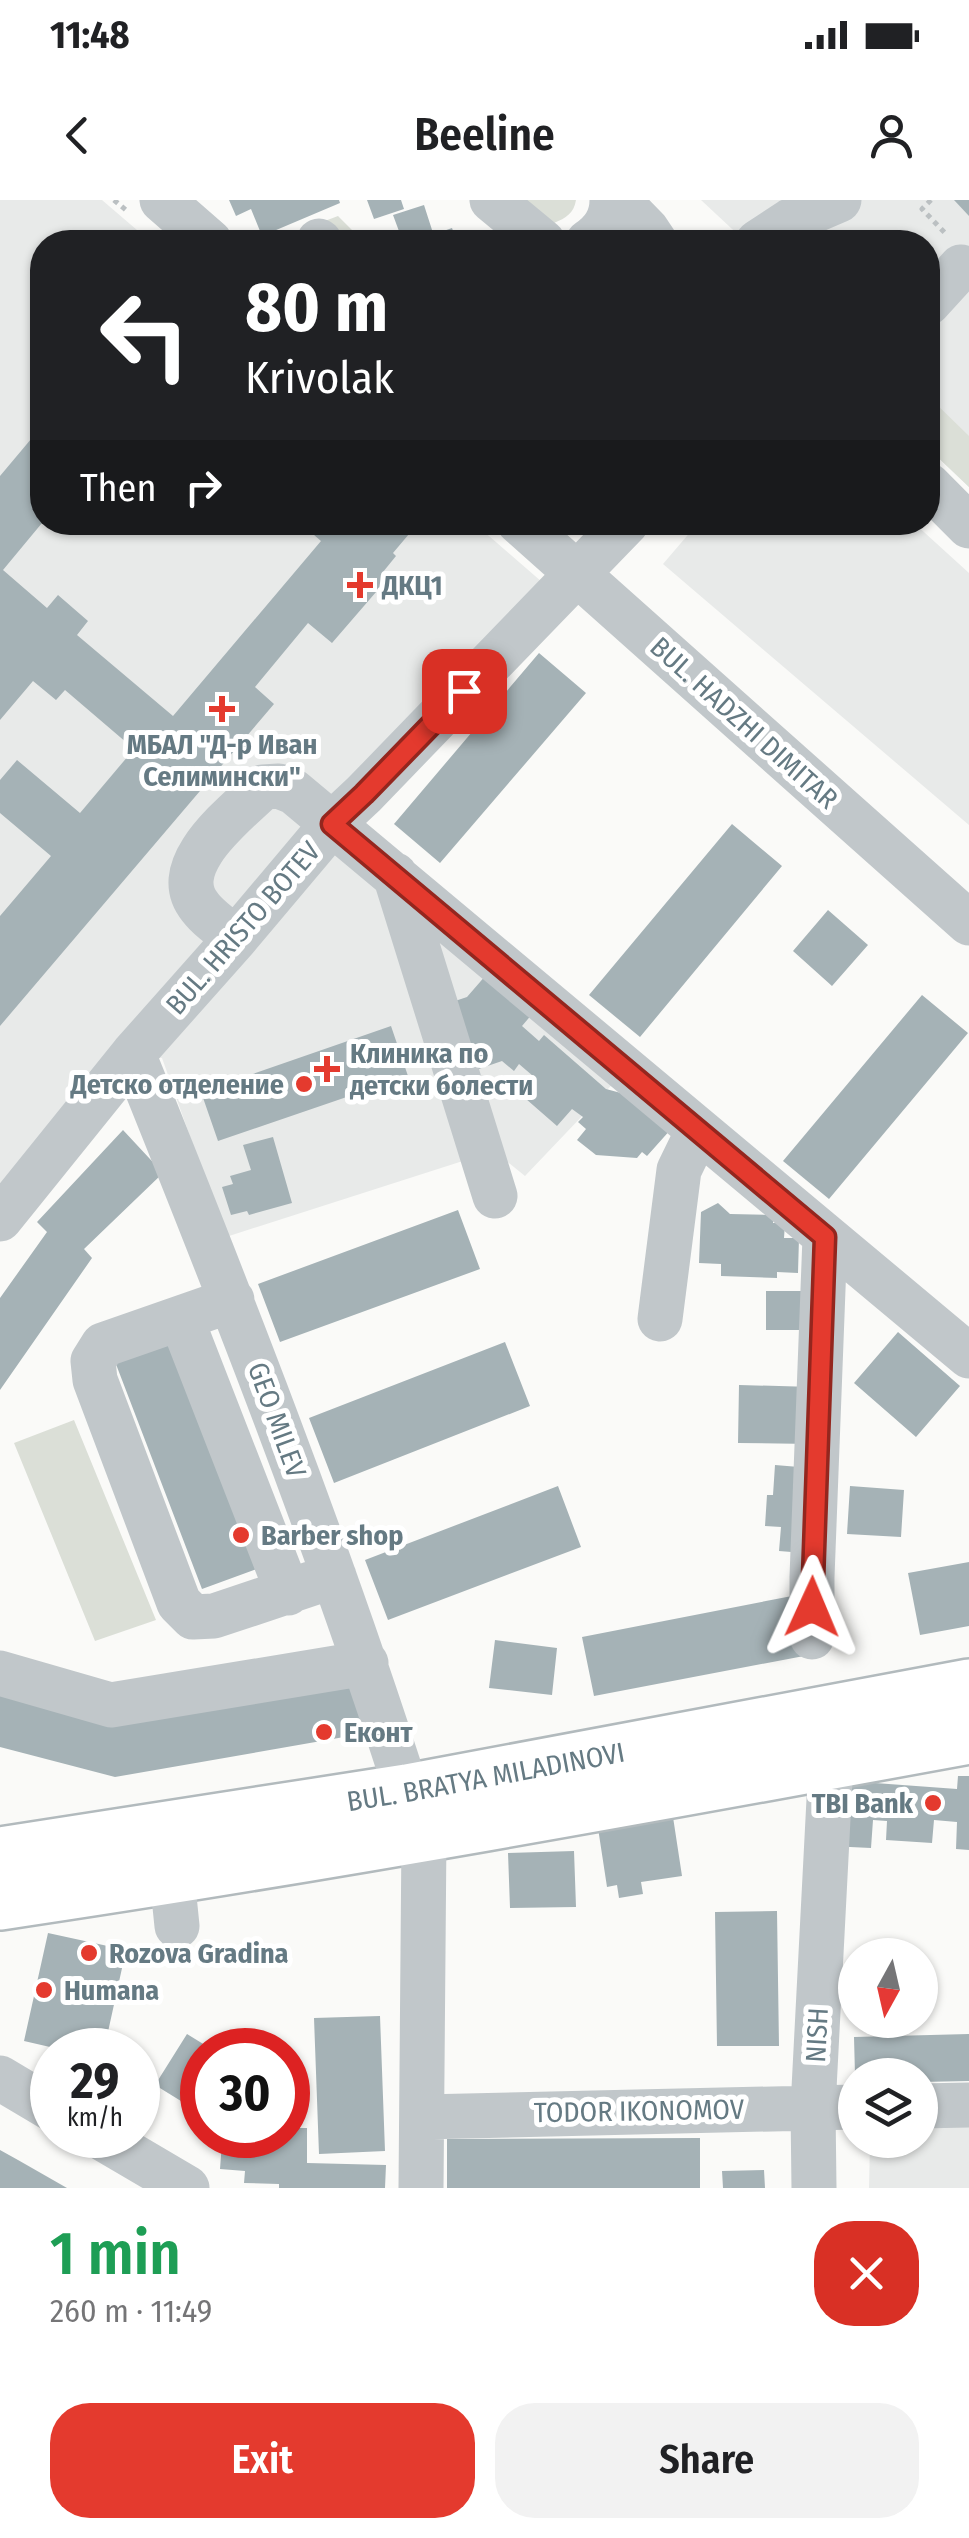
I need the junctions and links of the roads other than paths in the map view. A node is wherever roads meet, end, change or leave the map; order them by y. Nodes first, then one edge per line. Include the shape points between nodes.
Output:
1 (162, 200) edge
2 (492, 200) edge
3 (615, 200) edge
4 (839, 200) edge
5 (196, 230) edge
6 (528, 230) edge
7 (603, 230) edge
8 (648, 230) edge
9 (776, 230) edge
10 (809, 230) edge
11 (961, 267) dead end
12 (940, 290) edge
13 (940, 498) edge
14 (969, 526) edge
15 (533, 535) edge
16 (614, 535) edge
17 (576, 574) junction
18 (332, 824) junction
19 (395, 875) junction
20 (969, 923) edge
21 (236, 938) junction
22 (133, 1054) junction
23 (698, 1130) junction
24 (495, 1196) dead end
25 (0, 1219) edge
26 (825, 1237) junction
27 (232, 1300) junction
28 (181, 1318) junction
29 (660, 1319) dead end
30 (969, 1356) edge
31 (334, 1576) junction
32 (288, 1592) junction
33 (812, 1637) dead end
34 (366, 1663) junction
35 (0, 1672) edge
36 (969, 1687) edge
37 (969, 1736) edge
38 (831, 1761) junction
39 (416, 1813) junction
40 (0, 1855) edge
41 (0, 1902) edge
42 (0, 2078) edge
43 (30, 2096) edge
44 (969, 2104) edge
45 (938, 2105) edge
46 (834, 2107) edge
47 (422, 2116) junction
48 (136, 2158) edge
49 (187, 2188) edge
50 (421, 2188) edge
51 (814, 2188) edge

1 - 5 street
2 - 6 street
3 - 7 street
3 - 8 street
4 - 9 street
4 - 10 street
11 - 12 street
13 - 14 street
15 - 17 street, BUL. HADZHI DIMITAR
16 - 17 street, BUL. HRISTO BOTEV
17 - 18 street, BUL. HRISTO BOTEV
17 - 20 street, BUL. HADZHI DIMITAR
18 - 19 street
18 - 21 street, BUL. HRISTO BOTEV
18 - 21 street via 294,792 263,787 208,840 196,858 194,894 198,906
19 - 23 street
19 - 24 street
21 - 22 street, BUL. HRISTO BOTEV
22 - 25 street, BUL. HRISTO BOTEV
22 - 27 street, GEO MILEV
23 - 26 street
23 - 29 street via 679,1170
26 - 30 street
26 - 33 street
27 - 28 street
27 - 31 street, GEO MILEV
28 - 32 street
28 - 32 street via 104,1346 93,1360 179,1603 193,1616 214,1616
31 - 32 street
31 - 34 street, GEO MILEV
34 - 35 street via 111,1705
34 - 39 street, GEO MILEV
36 - 39 main road, BUL. BRATYA MILADINOVI
37 - 38 main road, BUL. BRATYA MILADINOVI
38 - 39 main road, BUL. BRATYA MILADINOVI
38 - 46 street, NISH
39 - 40 main road, BUL. BRATYA MILADINOVI
39 - 41 main road, BUL. BRATYA MILADINOVI via 175,1902
39 - 47 street, GEO MILEV
42 - 43 street
44 - 45 street
46 - 47 street, TODOR IKONOMOV
46 - 51 street, NISH
47 - 50 street, GEO MILEV
48 - 49 street

